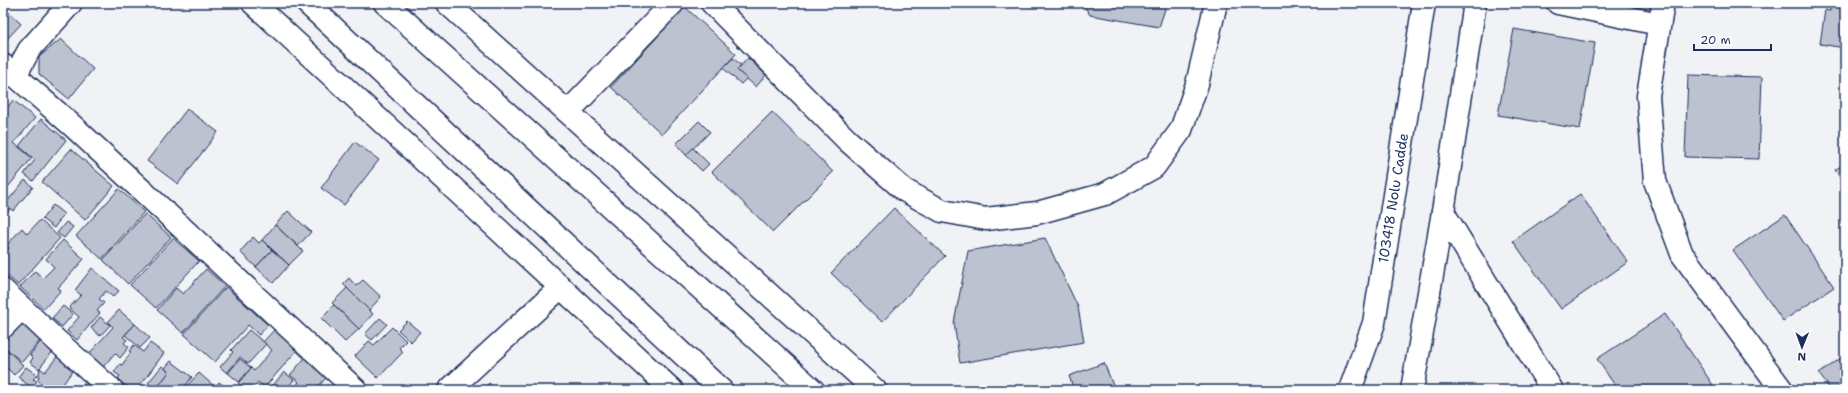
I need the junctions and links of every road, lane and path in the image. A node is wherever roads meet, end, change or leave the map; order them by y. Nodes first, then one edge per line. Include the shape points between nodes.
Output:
1 (70, 3) edge
2 (253, 3) edge
3 (307, 3) edge
4 (385, 3) edge
5 (447, 3) edge
6 (673, 3) edge
7 (712, 3) edge
8 (1216, 3) edge
9 (1424, 3) edge
10 (1475, 3) edge
11 (1558, 3) edge
12 (1663, 3) edge
13 (1659, 24) junction
14 (9, 70) edge
15 (568, 112) junction
16 (1443, 212) junction
17 (561, 287) junction
18 (3, 290) edge
19 (22, 308) junction
20 (3, 327) edge
21 (112, 390) edge
22 (356, 390) edge
23 (449, 390) edge
24 (672, 390) edge
25 (721, 390) edge
26 (812, 390) edge
27 (875, 390) edge
28 (1350, 390) edge
29 (1412, 390) edge
30 (1552, 390) edge
31 (1782, 390) edge

1 - 14 street
2 - 17 street
3 - 25 street
4 - 26 street
5 - 15 street
6 - 15 street
7 - 8 street via 847,140 904,190 942,211 986,219 1037,213 1105,194 1154,167 1181,130 1197,84
9 - 28 street, 103418 Nolu Cadde via 1374,323
10 - 16 street
11 - 13 street
12 - 13 street
13 - 31 street via 1648,96 1655,181 1682,254
14 - 22 street via 75,128
15 - 27 street
16 - 29 street
16 - 30 street
17 - 23 street
17 - 24 street
18 - 19 street
19 - 20 street
19 - 21 street

